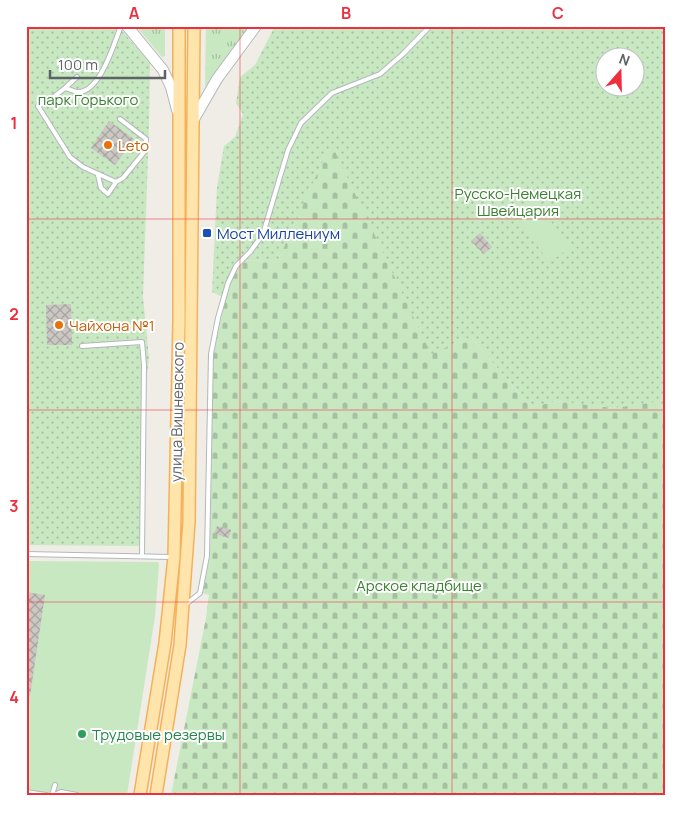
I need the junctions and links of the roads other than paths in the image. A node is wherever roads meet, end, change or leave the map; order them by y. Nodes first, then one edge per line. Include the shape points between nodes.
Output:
1 (121, 26) edge
2 (127, 26) edge
3 (179, 26) edge
4 (194, 26) edge
5 (256, 26) edge
6 (430, 26) edge
7 (77, 78) dead end
8 (65, 88) junction
9 (178, 117) junction
10 (120, 119) dead end
11 (194, 119) junction
12 (98, 174) junction
13 (116, 182) junction
14 (82, 346) dead end
15 (26, 554) edge
16 (83, 556) junction
17 (142, 556) junction
18 (174, 557) junction
19 (83, 562) dead end
20 (184, 605) junction
21 (55, 785) dead end
22 (26, 792) edge
23 (46, 795) edge
24 (53, 795) edge
25 (77, 795) edge
26 (140, 795) edge
27 (156, 795) edge

1 - 8 lane via 99,77 89,89 78,92
2 - 9 street via 163,70
3 - 9 main road, улица Вишневского
4 - 11 main road, улица Вишневского
5 - 11 street via 217,79
6 - 20 lane via 380,74 332,93 301,123 288,150 263,234 236,266 228,283 211,354 207,556 200,593
7 - 8 lane
8 - 12 lane via 38,106 70,157
9 - 18 main road, улица Вишневского via 179,322
10 - 13 lane via 146,139 145,151 124,178
11 - 20 main road, улица Вишневского via 189,522
12 - 13 lane
12 - 13 lane via 101,188 108,194
14 - 17 lane via 142,342
15 - 16 lane
16 - 17 lane
16 - 19 lane
17 - 18 lane
18 - 26 main road, улица Вишневского via 165,643
20 - 27 main road, улица Вишневского
21 - 24 lane
22 - 23 lane
24 - 25 lane via 61,792

